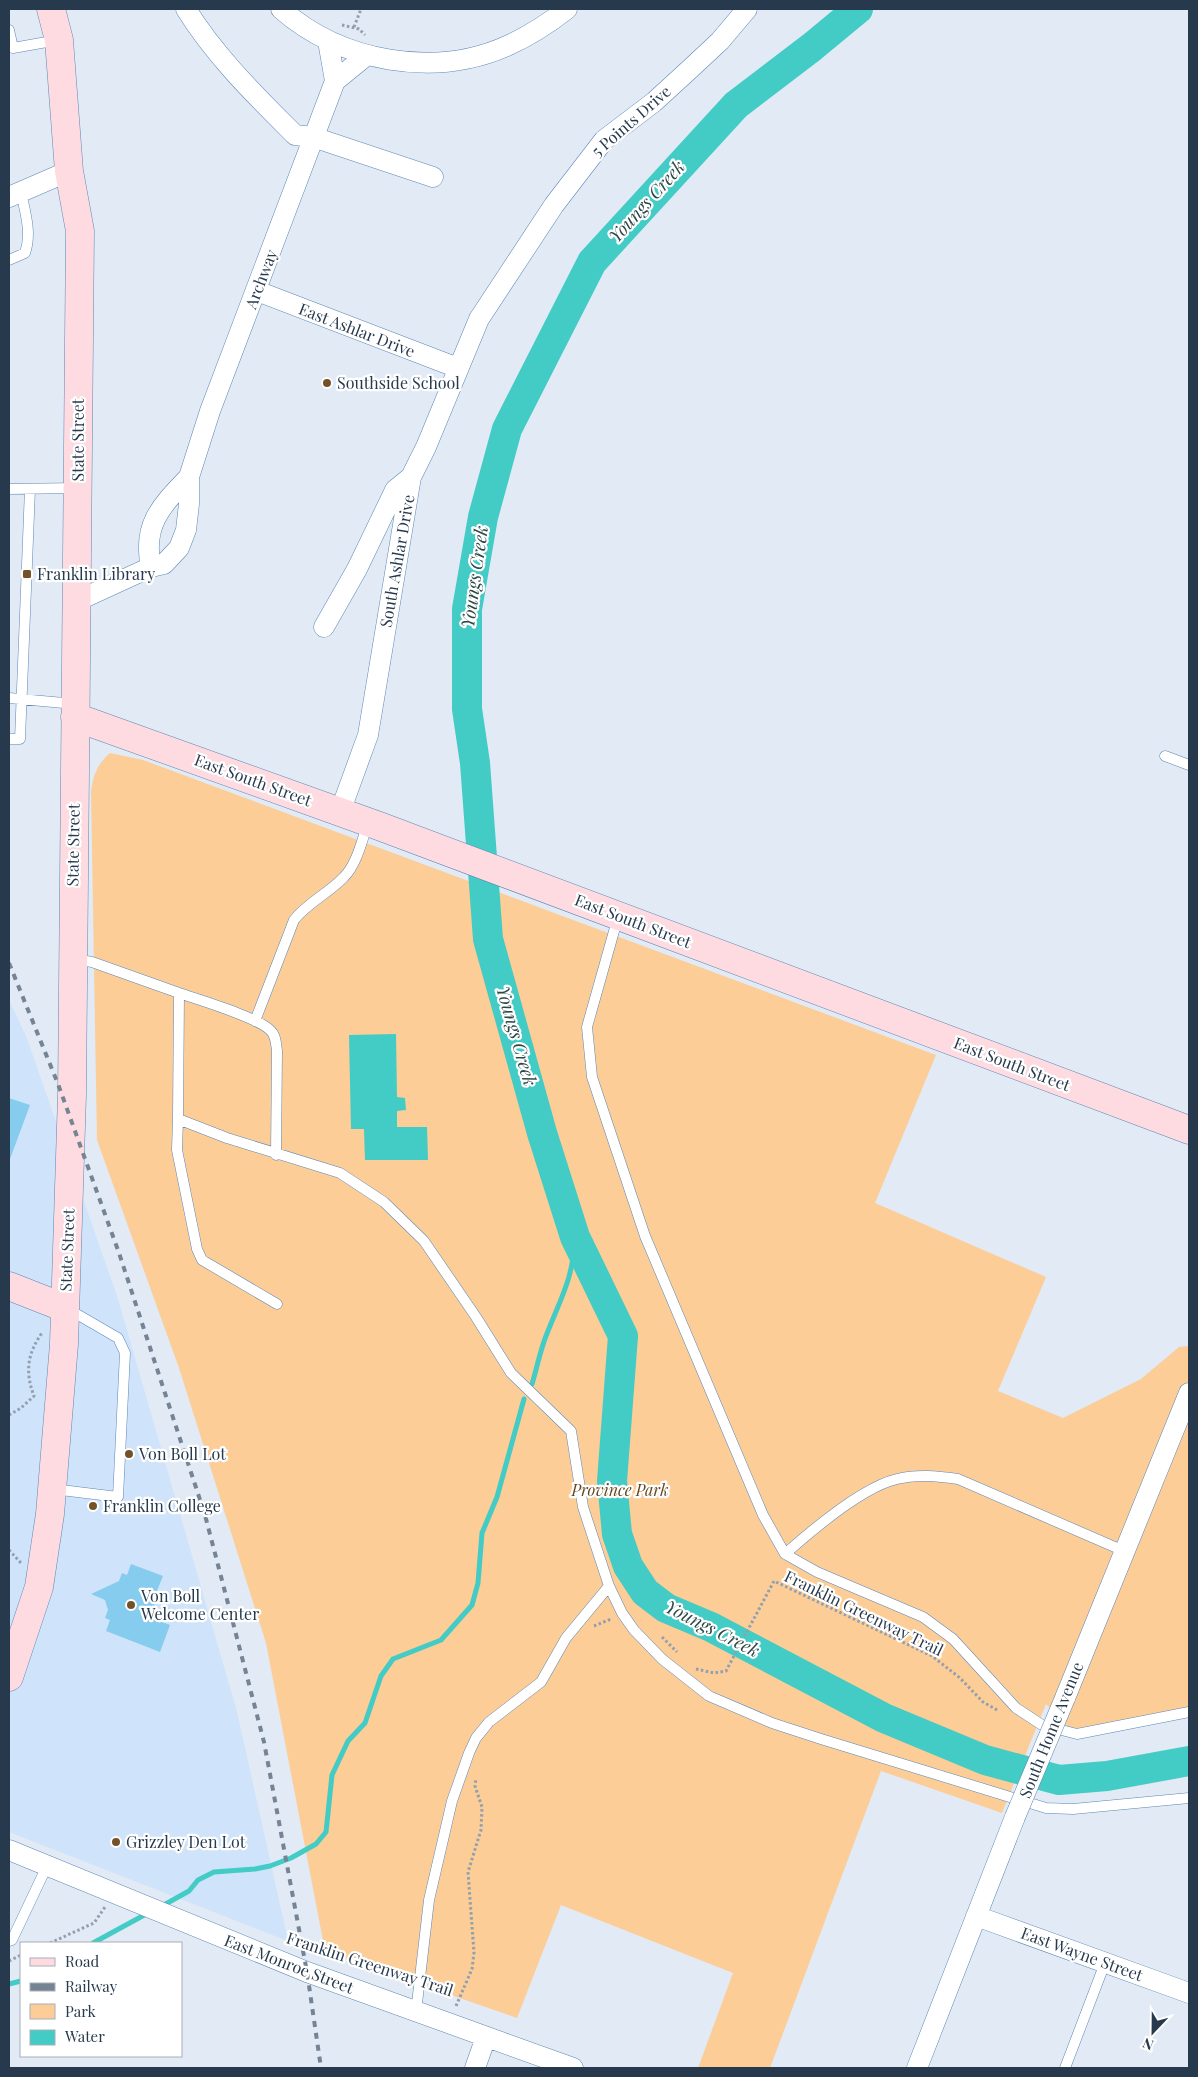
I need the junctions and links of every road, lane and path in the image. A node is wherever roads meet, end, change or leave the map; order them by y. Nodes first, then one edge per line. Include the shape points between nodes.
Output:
1 (51, 9) edge
2 (186, 9) edge
3 (280, 9) edge
4 (361, 9) edge
5 (568, 9) edge
6 (747, 9) edge
7 (354, 27) dead end
8 (9, 30) edge
9 (59, 40) junction
10 (328, 41) junction
11 (367, 55) junction
12 (335, 81) junction
13 (313, 137) junction
14 (70, 171) junction
15 (433, 177) dead end
16 (15, 194) edge
17 (9, 260) edge
18 (257, 292) junction
19 (479, 319) joint
20 (458, 368) junction
21 (189, 477) junction
22 (411, 477) junction
23 (78, 488) junction
24 (9, 489) edge
25 (30, 489) junction
26 (151, 567) junction
27 (77, 601) junction
28 (324, 627) dead end
29 (9, 698) edge
30 (22, 699) junction
31 (75, 711) junction
32 (9, 739) edge
33 (1165, 756) dead end
34 (1189, 765) edge
35 (340, 812) junction
36 (374, 824) junction
37 (618, 916) junction
38 (72, 959) junction
39 (179, 993) junction
40 (255, 1021) junction
41 (178, 1119) junction
42 (1189, 1130) edge
43 (276, 1155) junction
44 (9, 1286) edge
45 (277, 1304) dead end
46 (65, 1308) junction
47 (44, 1329) dead end
48 (1189, 1393) edge
49 (9, 1415) edge
50 (52, 1489) junction
51 (1124, 1551) junction
52 (785, 1554) junction
53 (609, 1586) junction
54 (622, 1613) junction
55 (592, 1627) dead end
56 (661, 1636) dead end
57 (680, 1655) dead end
58 (694, 1668) dead end
59 (9, 1677) edge
60 (1189, 1712) edge
61 (1007, 1715) dead end
62 (476, 1772) dead end
63 (1189, 1798) edge
64 (9, 1850) edge
65 (48, 1866) junction
66 (115, 1894) junction
67 (976, 1916) junction
68 (9, 1941) edge
69 (52, 1942) edge
70 (1105, 1963) junction
71 (1189, 1993) edge
72 (417, 2003) junction
73 (486, 2037) junction
74 (476, 2068) edge
75 (574, 2068) edge
76 (917, 2068) edge
77 (1065, 2068) edge

1 - 9 street, State Street
2 - 13 street via 200,31 252,92 295,135
3 - 10 street
4 - 7 path
5 - 11 street via 508,46 474,57 439,62 403,62
6 - 19 street, 5 Points Drive via 720,41 654,102 604,140 527,243
8 - 9 lane via 13,48
9 - 14 street, State Street
10 - 11 street
10 - 12 street
11 - 12 street, Archway
12 - 13 street, Archway
13 - 15 street
13 - 18 street, Archway
14 - 16 street
14 - 23 street, State Street via 80,231
16 - 17 lane via 28,222 27,248
18 - 20 street, East Ashlar Drive
18 - 21 street, Archway via 210,411
19 - 20 street, South Ashlar Drive
20 - 22 street, South Ashlar Drive
21 - 26 street, Archway via 154,519 147,551
21 - 26 street, Archway via 186,530 179,548 164,564
22 - 28 street via 395,490 357,569
22 - 35 street, South Ashlar Drive via 368,735
23 - 25 lane
23 - 27 street, State Street
24 - 25 lane
25 - 30 lane
26 - 27 street, Archway
27 - 31 street, State Street
29 - 30 lane
30 - 31 lane
30 - 32 lane via 20,740
31 - 35 street, East South Street
31 - 38 street, State Street
33 - 34 lane
35 - 36 street, East South Street
36 - 37 street, East South Street
36 - 40 lane via 350,869 294,920
37 - 42 street, East South Street
37 - 52 lane via 586,1027 592,1077 645,1236 763,1515
38 - 39 lane via 92,962
38 - 46 street, State Street via 71,1156
39 - 40 lane
39 - 41 lane
40 - 43 lane via 275,1035
41 - 43 lane
41 - 45 lane via 177,1150 202,1260
43 - 53 lane via 324,1167 384,1202 424,1241 511,1374 571,1431 583,1507
44 - 46 street
46 - 50 street, State Street
46 - 50 lane via 118,1338 126,1354 118,1497
47 - 49 path via 28,1360 28,1378 34,1396
48 - 51 street, South Home Avenue
50 - 59 street, State Street via 39,1586
51 - 52 lane via 958,1479 930,1475 896,1479 863,1495 816,1526
51 - 67 street, South Home Avenue, bridge
52 - 60 lane via 817,1572 923,1617 953,1640 1016,1708 1042,1725 1077,1734
53 - 54 lane
53 - 72 lane via 566,1638 541,1682 489,1722 476,1738 452,1802 429,1900
54 - 55 path
54 - 63 lane via 662,1658 709,1696 772,1723 821,1739 1046,1808 1073,1809
56 - 57 path
58 - 61 path, Franklin Greenway Trail via 714,1673 726,1670 774,1581 932,1656 983,1702
62 - 72 path, Franklin Greenway Trail via 482,1830 468,1872 474,1953 472,1969 456,2006
64 - 65 street, East Monroe Street
65 - 66 street, East Monroe Street
65 - 68 lane
66 - 69 path via 94,1923
66 - 72 street, East Monroe Street via 307,1972
67 - 70 street, East Wayne Street
67 - 76 street, South Home Avenue
70 - 71 street, East Wayne Street
70 - 77 lane
72 - 73 street, East Monroe Street
73 - 74 street
73 - 75 street, East Monroe Street

